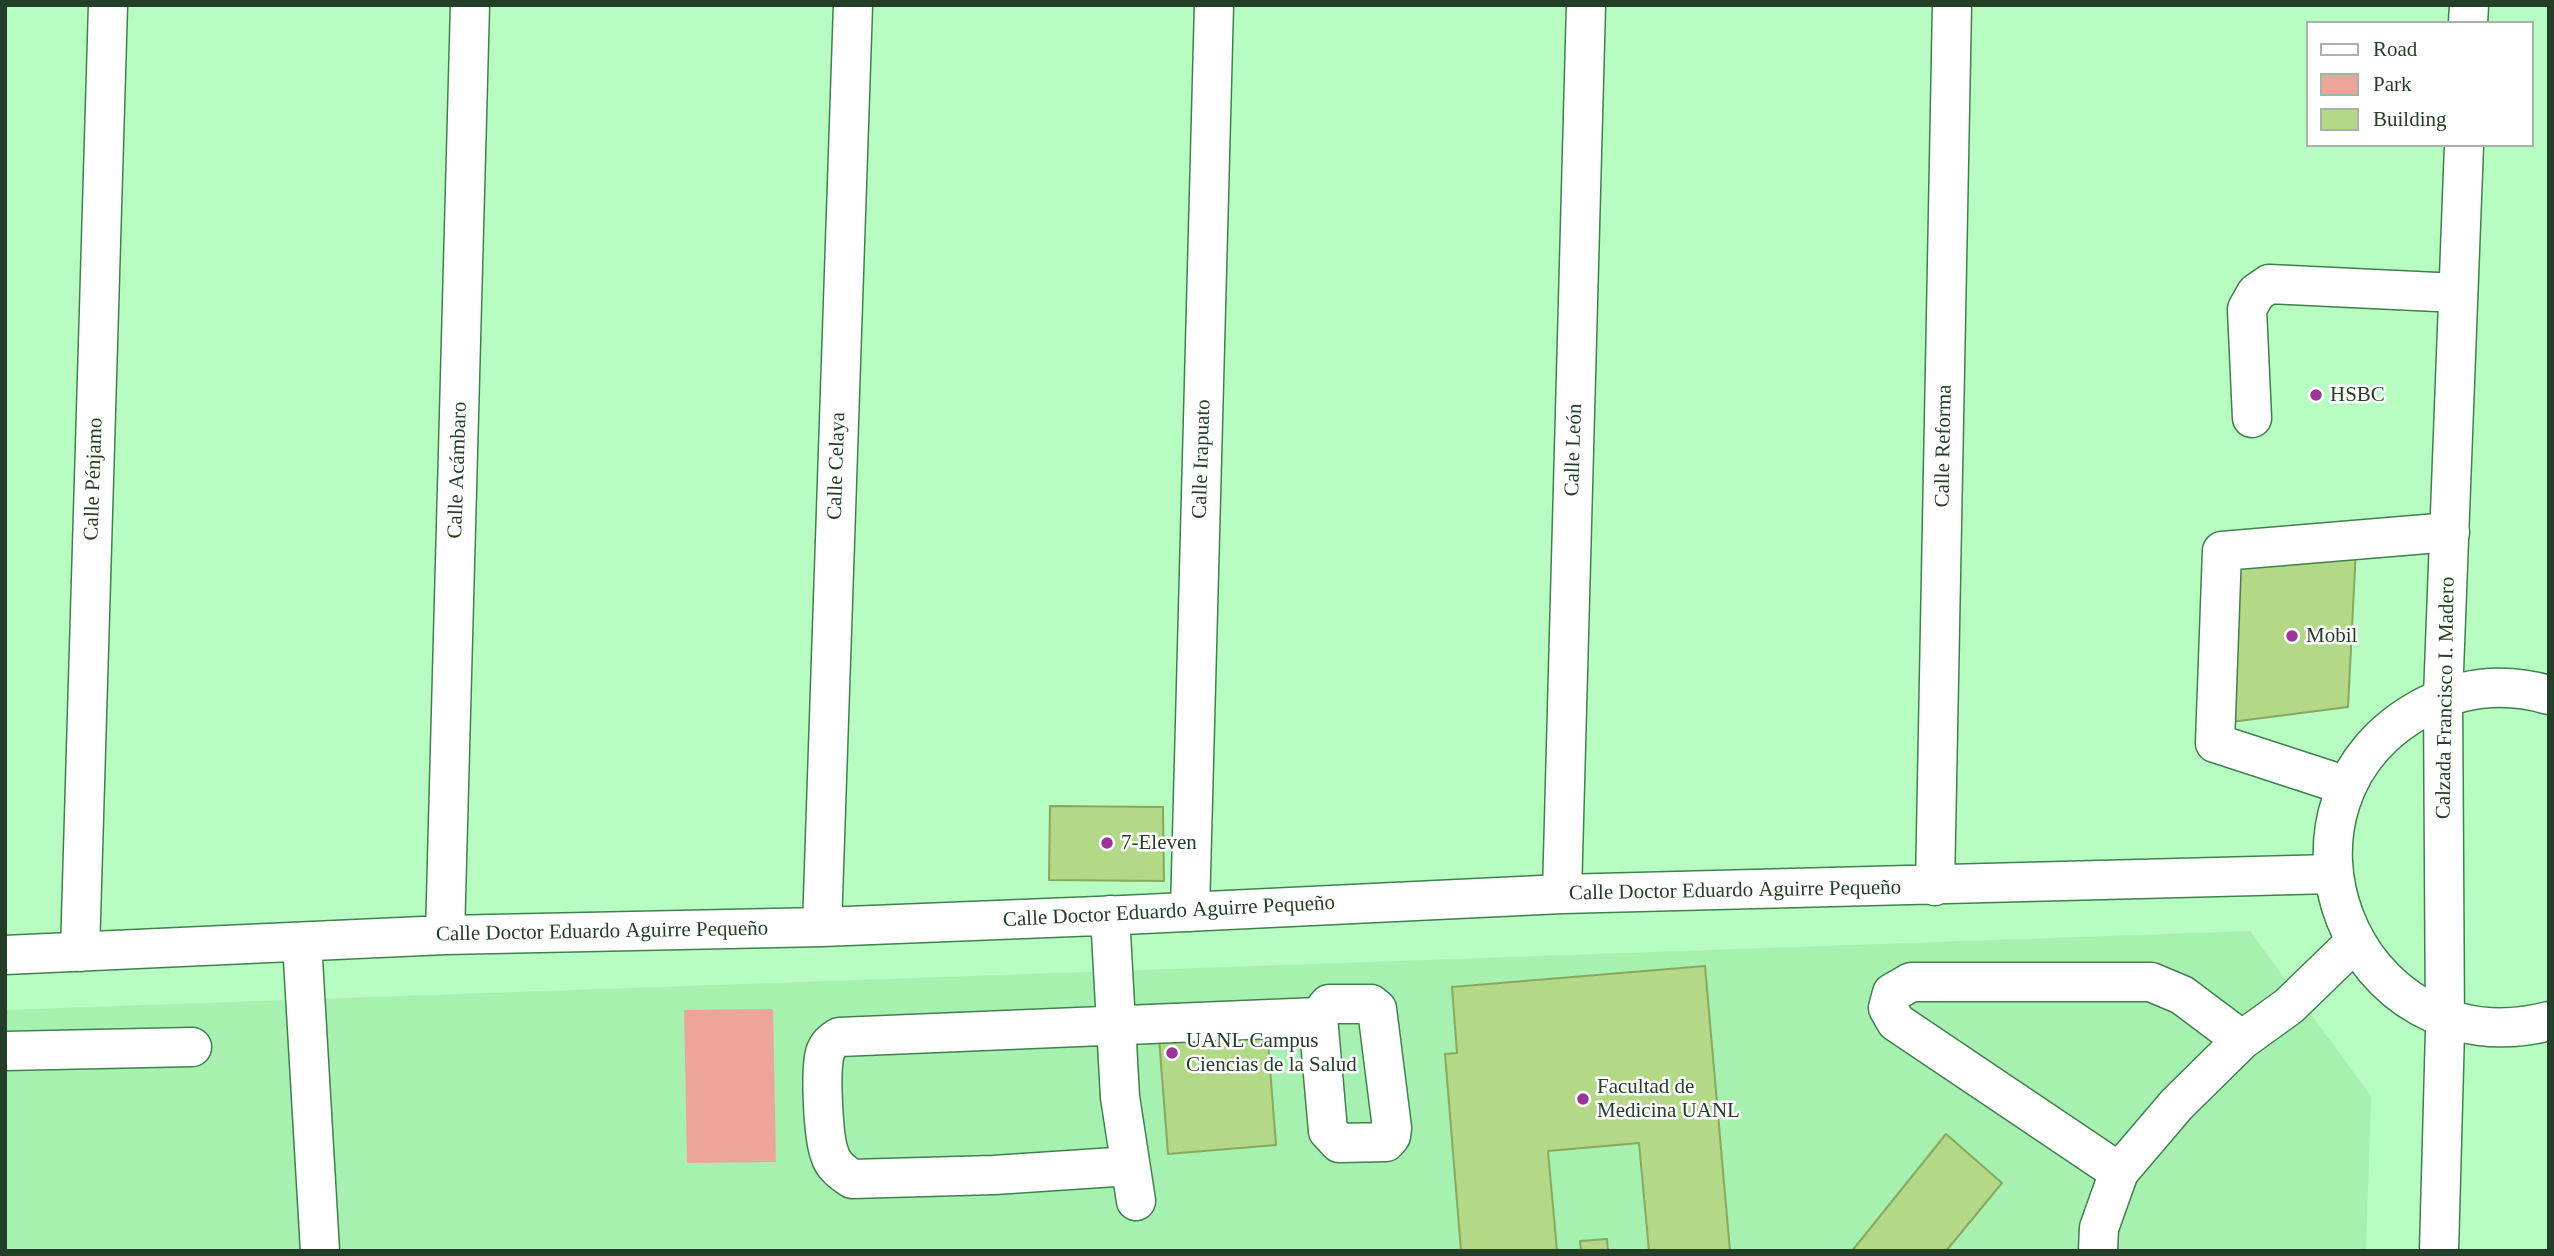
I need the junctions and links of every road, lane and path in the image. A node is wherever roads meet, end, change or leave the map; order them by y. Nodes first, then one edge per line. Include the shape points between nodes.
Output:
1 (108, 5) edge
2 (470, 5) edge
3 (853, 5) edge
4 (1214, 5) edge
5 (1586, 5) edge
6 (1952, 5) edge
7 (2464, 147) edge
8 (2458, 293) junction
9 (2252, 418) dead end
10 (2450, 532) junction
11 (2549, 695) edge
12 (2443, 697) junction
13 (2347, 786) junction
14 (2332, 874) junction
15 (1936, 886) junction
16 (1562, 894) junction
17 (1190, 912) junction
18 (1110, 915) junction
19 (822, 927) junction
20 (445, 935) junction
21 (302, 942) junction
22 (2354, 943) junction
23 (80, 952) junction
24 (5, 955) edge
25 (1318, 1017) dead end
26 (2444, 1018) junction
27 (2549, 1021) edge
28 (1116, 1025) junction
29 (2242, 1040) junction
30 (192, 1047) dead end
31 (5, 1051) edge
32 (2119, 1172) junction
33 (320, 1251) edge
34 (2098, 1251) edge
35 (2439, 1251) edge

1 - 23 street, Calle Pénjamo
2 - 20 street, Calle Acámbaro
3 - 19 street, Calle Celaya
4 - 17 street, Calle Irapuato
5 - 16 street, Calle León
6 - 15 street, Calle Reforma
7 - 8 street, Calzada Francisco I. Madero
8 - 9 street via 2269,284 2256,293 2247,309
8 - 10 street, Calzada Francisco I. Madero
10 - 12 street, Calzada Francisco I. Madero
10 - 13 street via 2222,551 2215,743
11 - 12 street via 2502,687
12 - 13 street via 2403,718 2371,748
12 - 26 street, Calzada Francisco I. Madero
13 - 14 street via 2333,829
14 - 15 street, Calle Doctor Eduardo Aguirre Pequeño
14 - 22 street via 2339,910
15 - 16 street, Calle Doctor Eduardo Aguirre Pequeño
16 - 17 street, Calle Doctor Eduardo Aguirre Pequeño
17 - 18 street, Calle Doctor Eduardo Aguirre Pequeño
18 - 19 street, Calle Doctor Eduardo Aguirre Pequeño
18 - 28 street
19 - 20 street, Calle Doctor Eduardo Aguirre Pequeño
20 - 21 street, Calle Doctor Eduardo Aguirre Pequeño
21 - 23 street, Calle Doctor Eduardo Aguirre Pequeño
21 - 33 street
22 - 26 street via 2375,972 2407,1000
22 - 29 street via 2289,1006
23 - 24 street, Calle Doctor Eduardo Aguirre Pequeño
25 - 28 street
26 - 27 street via 2501,1028
26 - 35 street, Calzada Francisco I. Madero
28 - 28 street via 1120,1097 1133,1183 994,1175 852,1179 830,1156 823,1106 825,1055 829,1044 839,1037
29 - 32 street via 2177,1104
29 - 32 street via 2182,995 2151,982 1911,982 1892,993 1888,1008 1896,1022
30 - 31 street
32 - 34 street via 2099,1228

